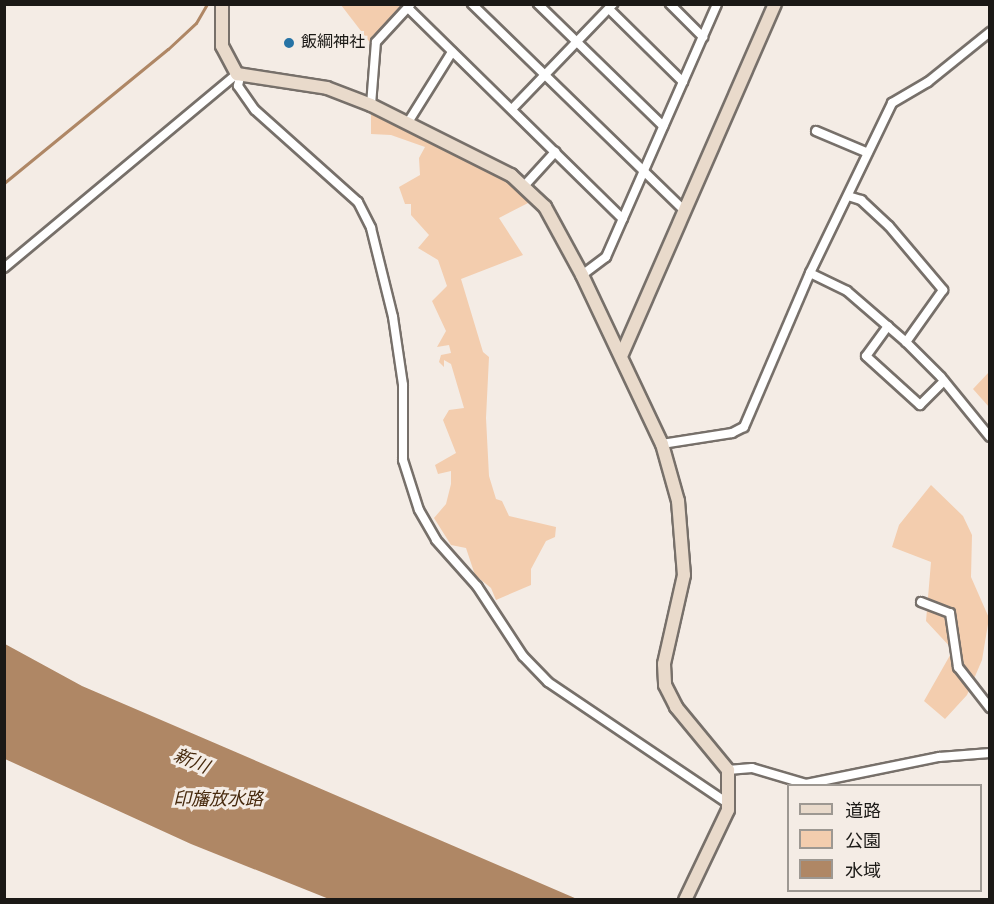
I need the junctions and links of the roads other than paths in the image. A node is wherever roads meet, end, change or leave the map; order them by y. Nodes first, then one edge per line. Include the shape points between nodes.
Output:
1 (222, 4) edge
2 (472, 4) edge
3 (670, 4) edge
4 (717, 4) edge
5 (775, 4) edge
6 (409, 6) edge
7 (544, 7) edge
8 (611, 7) edge
9 (990, 32) edge
10 (703, 37) junction
11 (577, 42) junction
12 (453, 51) junction
13 (238, 75) junction
14 (544, 75) junction
15 (683, 82) junction
16 (371, 105) junction
17 (512, 109) junction
18 (407, 124) junction
19 (663, 126) junction
20 (816, 132) dead end
21 (555, 152) junction
22 (868, 153) junction
23 (644, 172) junction
24 (525, 185) junction
25 (848, 196) junction
26 (685, 211) junction
27 (623, 219) junction
28 (4, 268) edge
29 (810, 273) junction
30 (582, 275) junction
31 (888, 326) junction
32 (906, 342) junction
33 (622, 354) junction
34 (944, 381) junction
35 (990, 437) edge
36 (662, 444) junction
37 (921, 602) dead end
38 (990, 708) edge
39 (990, 743) edge
40 (990, 753) edge
41 (979, 754) junction
42 (728, 770) junction
43 (729, 804) junction
44 (685, 900) edge

1 - 13 street via 222,46
2 - 14 street
3 - 10 street
4 - 10 street
5 - 26 street
6 - 12 street
6 - 16 street via 376,42
7 - 11 street
8 - 11 street
8 - 15 street
9 - 22 street via 928,82 892,103
10 - 15 street
11 - 14 street
11 - 19 street
12 - 17 street
12 - 18 street
13 - 16 street via 327,88
13 - 28 street
13 - 43 street via 238,86 255,110 358,202 371,228 393,317 403,385 402,460 419,510 436,540 477,586 523,656 548,682
14 - 17 street
14 - 23 street
15 - 19 street
16 - 18 street
17 - 21 street
18 - 24 street via 492,164
19 - 23 street
20 - 22 street
21 - 24 street
21 - 27 street
22 - 25 street
23 - 26 street
23 - 27 street
24 - 30 street via 545,207
25 - 29 street
25 - 32 street via 861,200 889,226 943,290
26 - 33 street
27 - 30 street via 606,257
29 - 31 street via 847,291
29 - 36 street via 744,427 732,433
30 - 33 street
31 - 32 street
31 - 34 street via 866,356 920,405
32 - 34 street
33 - 36 street
34 - 35 street
36 - 42 street via 678,501 684,565 664,664 665,685 676,707
37 - 38 street via 950,614 958,667
39 - 41 street
40 - 41 street
41 - 42 street via 909,762 806,784 752,768
42 - 43 street
43 - 44 street

